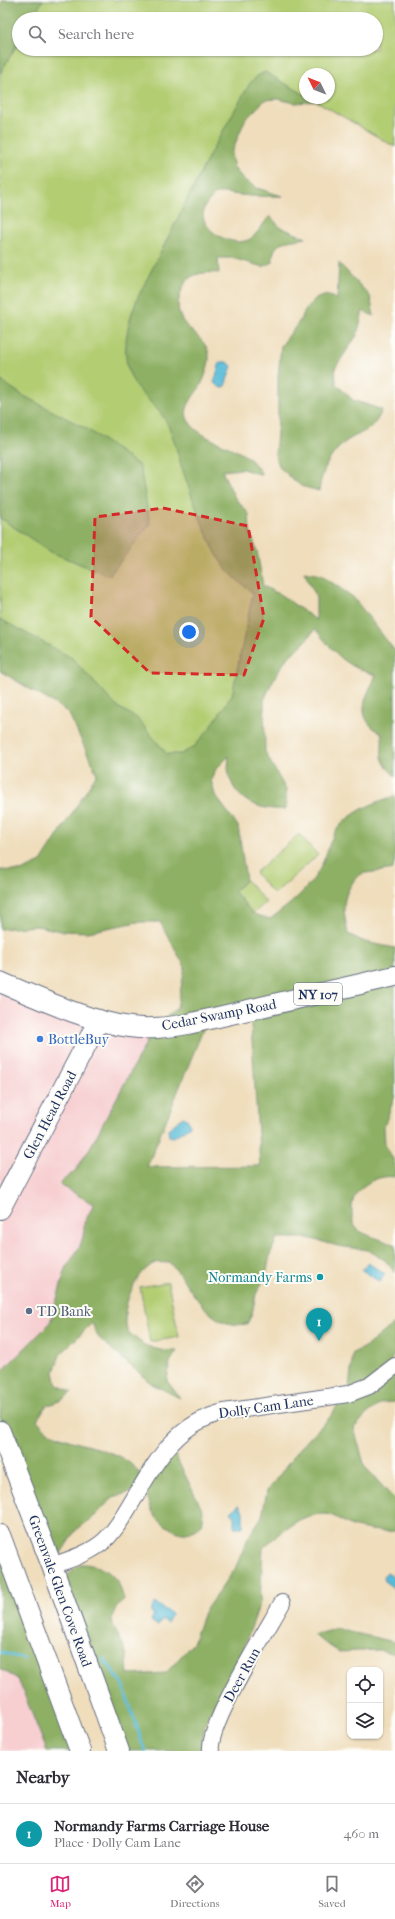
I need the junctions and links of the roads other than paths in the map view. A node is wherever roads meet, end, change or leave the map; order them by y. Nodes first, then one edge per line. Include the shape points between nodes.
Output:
1 (395, 976) edge
2 (0, 982) edge
3 (99, 1020) junction
4 (0, 1209) edge
5 (395, 1366) edge
6 (0, 1431) edge
7 (0, 1535) edge
8 (52, 1566) junction
9 (282, 1603) dead end
10 (80, 1751) edge
11 (119, 1751) edge
12 (211, 1751) edge

1 - 3 main road, Cedar Swamp Road / NY 107 via 177,1026 131,1028
2 - 3 main road, Cedar Swamp Road / NY 107
3 - 4 main road, Glen Head Road
5 - 8 street, Dolly Cam Lane via 369,1386 348,1394 224,1412 192,1424 160,1457 125,1514 104,1541 91,1550
6 - 8 main road, Greenvale Glen Cove Road
7 - 10 main road
8 - 11 main road, Greenvale Glen Cove Road
9 - 12 street, Deer Run via 213,1731

